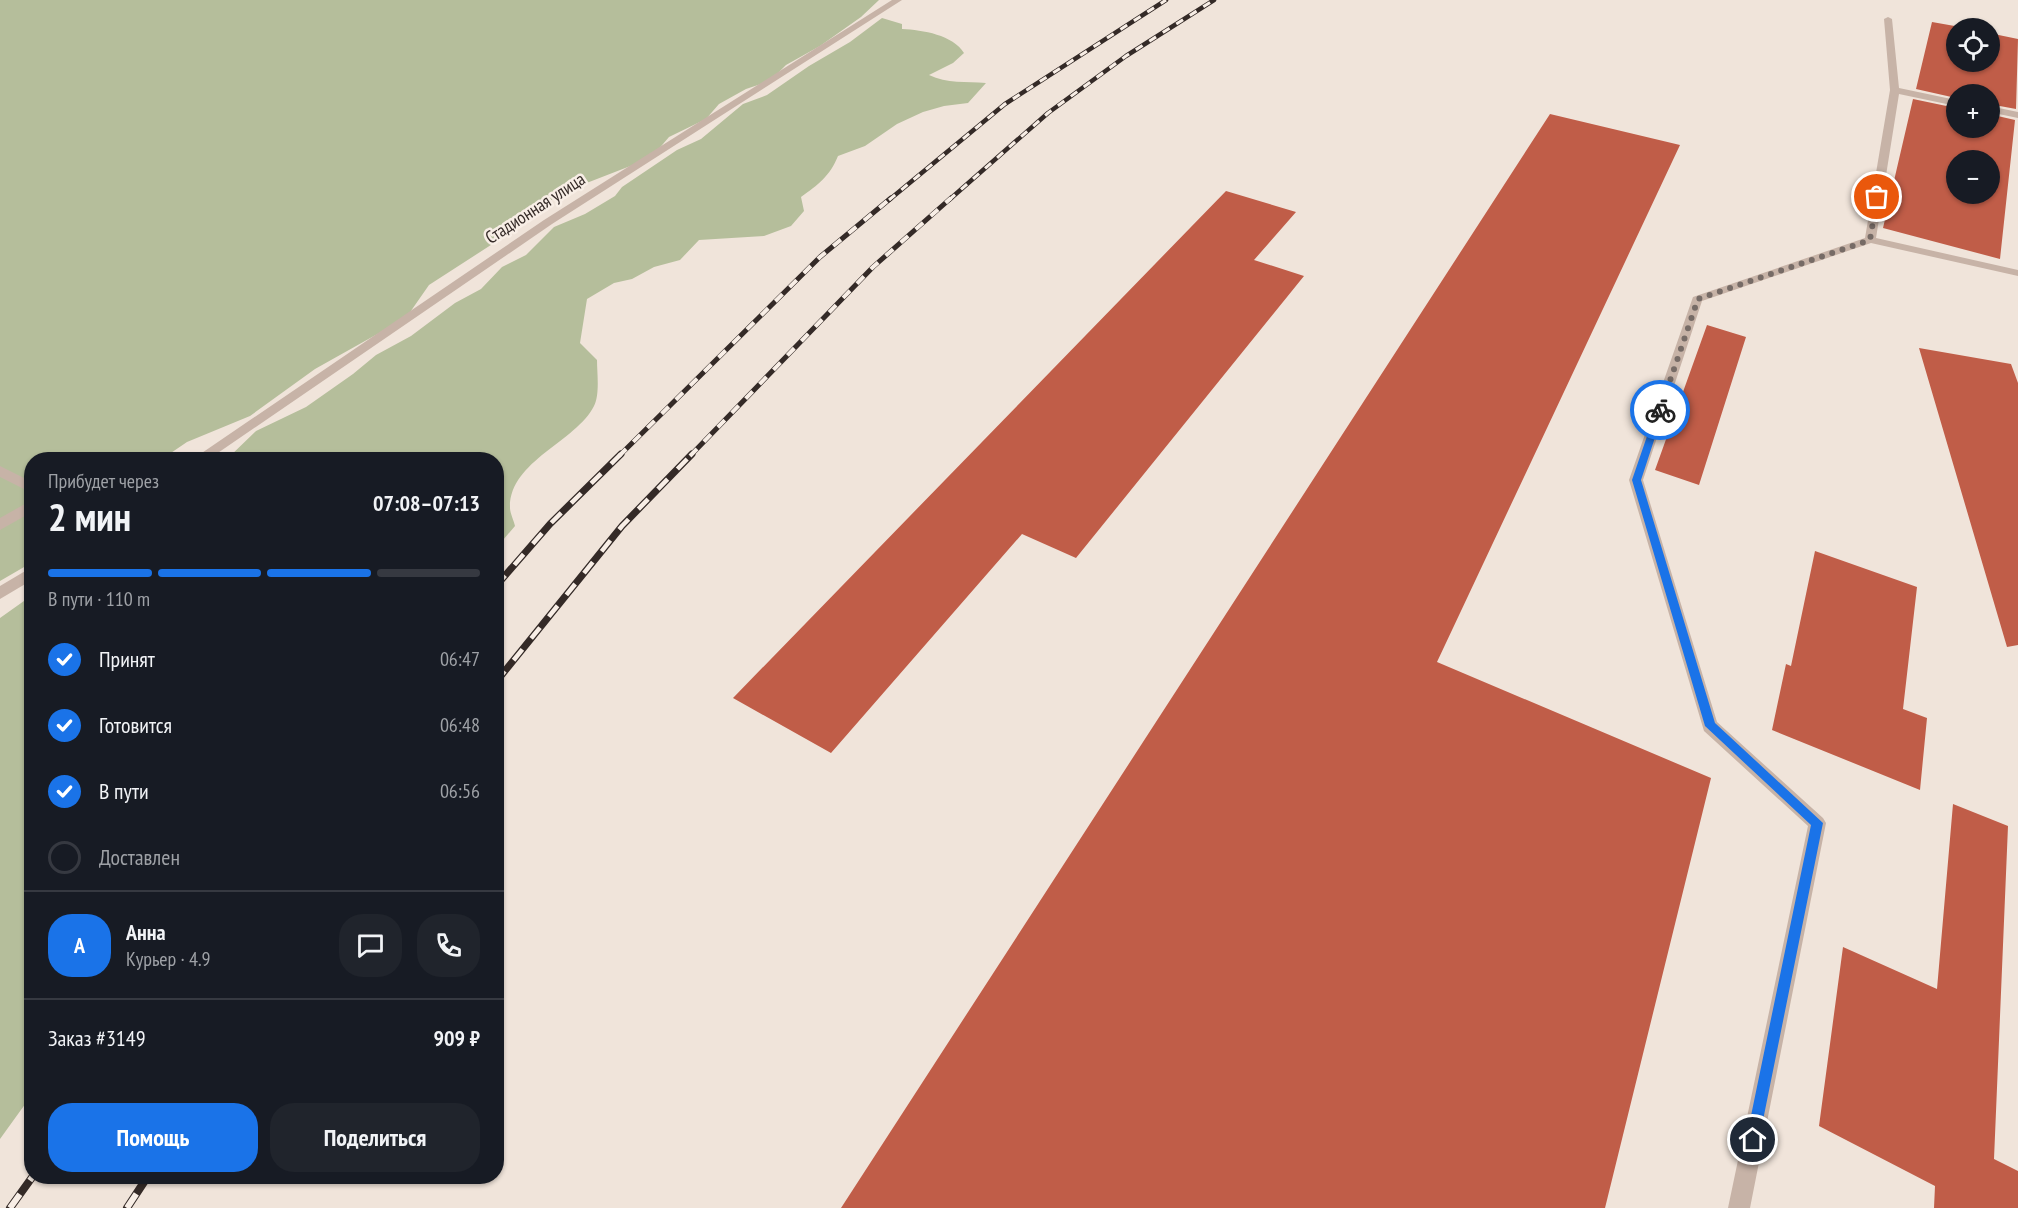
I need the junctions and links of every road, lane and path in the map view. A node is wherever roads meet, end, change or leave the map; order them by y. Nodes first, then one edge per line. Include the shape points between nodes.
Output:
1 (898, 0) edge
2 (1888, 19) dead end
3 (1894, 90) junction
4 (1946, 101) edge
5 (2000, 111) edge
6 (2018, 115) edge
7 (1870, 240) junction
8 (2018, 273) edge
9 (210, 452) edge
10 (0, 471) edge
11 (24, 484) edge
12 (24, 510) edge
13 (0, 525) edge
14 (24, 578) edge
15 (0, 594) edge
16 (1739, 1208) edge

1 - 9 street, Стадионная улица via 548,222
2 - 3 street
3 - 4 street
3 - 7 street
5 - 6 street
7 - 8 street
7 - 16 street via 1698,299 1636,480 1710,726 1817,823
10 - 11 street
12 - 13 street
14 - 15 street

